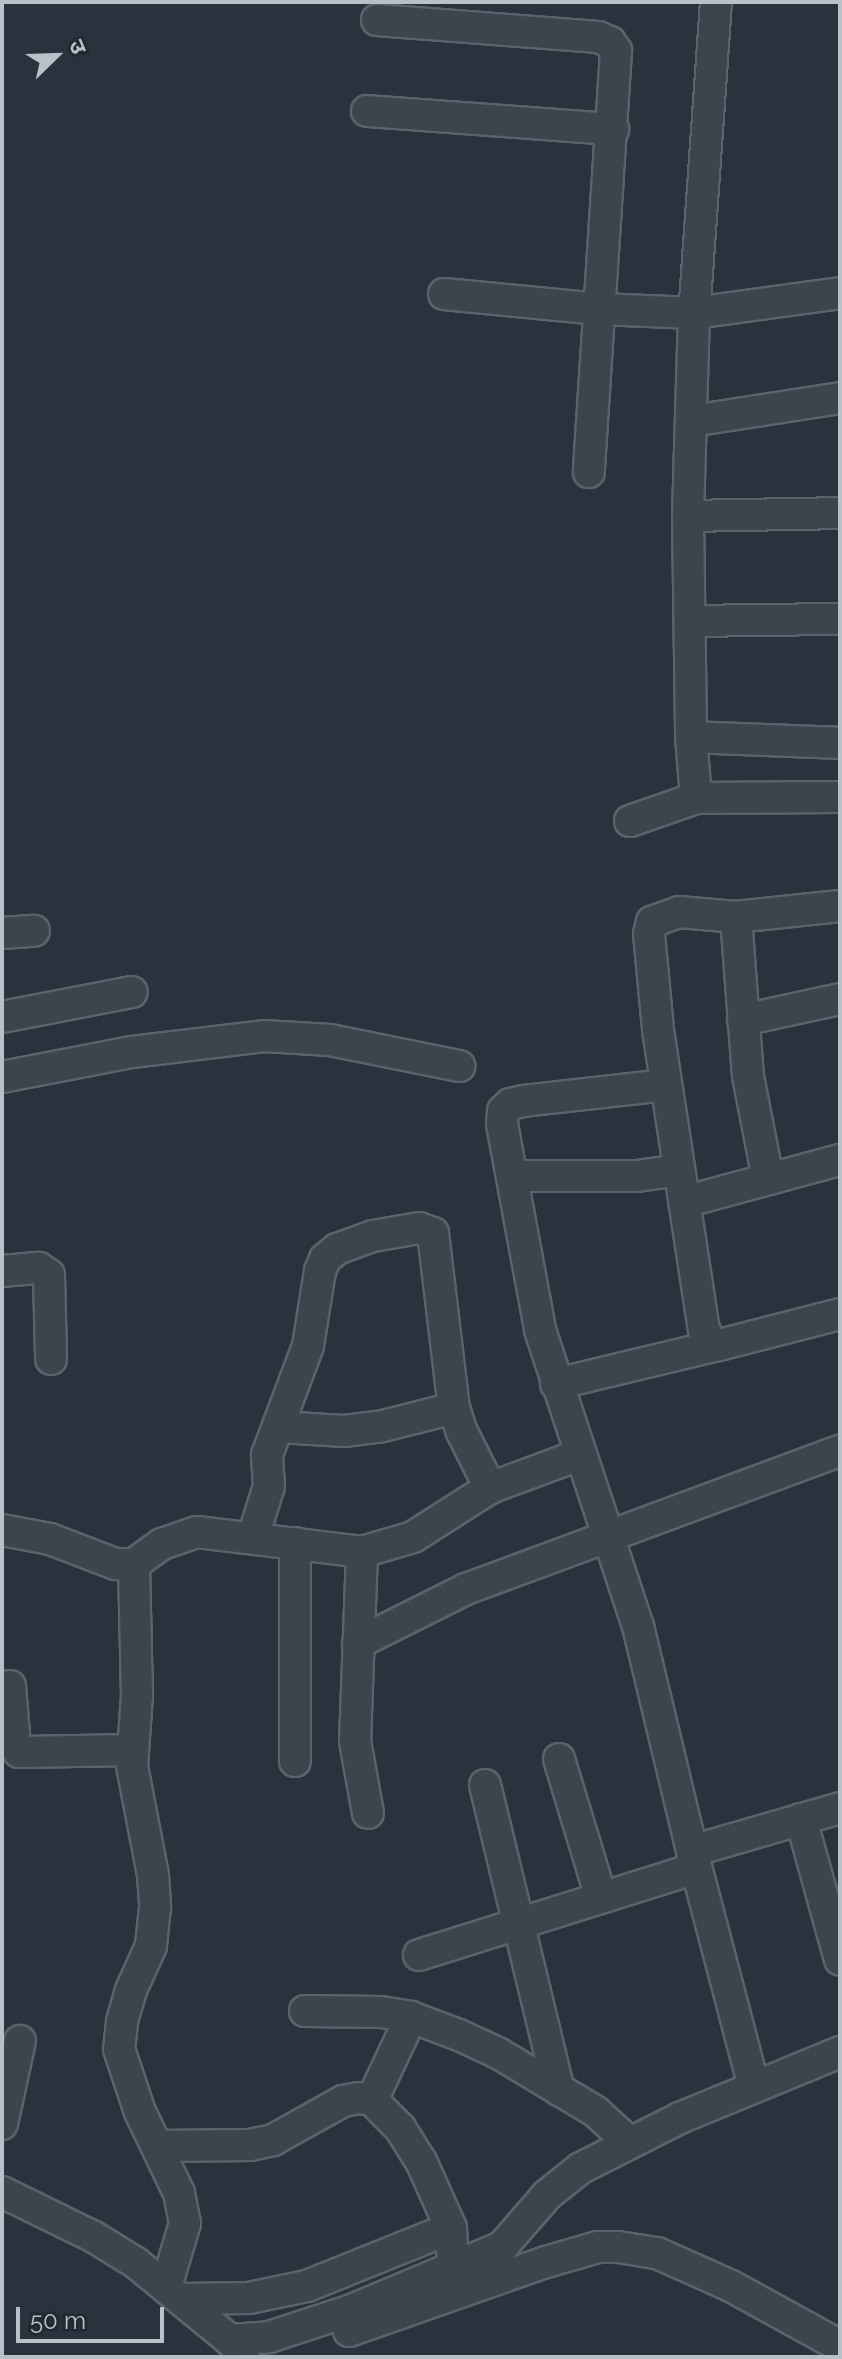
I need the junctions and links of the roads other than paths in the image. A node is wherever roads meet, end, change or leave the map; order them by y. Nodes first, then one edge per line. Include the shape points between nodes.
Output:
1 (716, 2) edge
2 (377, 20) dead end
3 (367, 111) dead end
4 (613, 129) junction
5 (840, 293) edge
6 (444, 294) dead end
7 (599, 309) junction
8 (694, 313) junction
9 (840, 398) edge
10 (692, 421) junction
11 (589, 472) dead end
12 (840, 513) edge
13 (688, 516) junction
14 (840, 619) edge
15 (690, 621) junction
16 (691, 737) junction
17 (840, 743) edge
18 (840, 797) edge
19 (696, 798) junction
20 (630, 821) dead end
21 (840, 906) edge
22 (736, 917) junction
23 (34, 931) dead end
24 (2, 933) edge
25 (132, 992) dead end
26 (840, 999) edge
27 (2, 1017) edge
28 (743, 1020) junction
29 (459, 1066) dead end
30 (2, 1077) edge
31 (666, 1085) junction
32 (840, 1160) edge
33 (679, 1170) junction
34 (514, 1176) junction
35 (768, 1179) junction
36 (684, 1202) junction
37 (2, 1271) edge
38 (840, 1314) edge
39 (719, 1345) junction
40 (51, 1359) dead end
41 (556, 1384) junction
42 (454, 1408) junction
43 (279, 1427) junction
44 (840, 1451) edge
45 (579, 1455) junction
46 (490, 1488) junction
47 (2, 1530) edge
48 (609, 1536) junction
49 (253, 1537) junction
50 (295, 1543) junction
51 (362, 1552) junction
52 (134, 1564) junction
53 (358, 1643) junction
54 (10, 1686) dead end
55 (133, 1750) junction
56 (559, 1759) dead end
57 (295, 1761) dead end
58 (485, 1785) dead end
59 (840, 1808) edge
60 (368, 1813) dead end
61 (801, 1819) junction
62 (694, 1859) junction
63 (601, 1897) junction
64 (521, 1922) junction
65 (419, 1955) dead end
66 (840, 1960) edge
67 (305, 2011) dead end
68 (411, 2017) junction
69 (20, 2041) dead end
70 (840, 2052) edge
71 (754, 2087) junction
72 (559, 2090) junction
73 (372, 2100) junction
74 (2, 2124) edge
75 (629, 2142) junction
76 (157, 2146) junction
77 (2, 2192) edge
78 (451, 2228) junction
79 (453, 2266) junction
80 (173, 2293) junction
81 (840, 2346) edge
82 (237, 2348) edge
83 (272, 2357) edge

1 - 8 street
2 - 4 street via 610,42 617,60
3 - 4 street
4 - 7 street
5 - 8 street
6 - 7 street
7 - 8 street
7 - 11 street
8 - 10 street
9 - 10 street
10 - 13 street
12 - 13 street
13 - 15 street
14 - 15 street
15 - 16 street
16 - 17 street
16 - 19 street
18 - 19 street
19 - 20 street
21 - 22 street
22 - 28 street
22 - 31 street via 679,912 652,922 649,934
23 - 24 street
25 - 27 street
26 - 28 street
28 - 35 street
29 - 30 street via 330,1040 264,1036 132,1052
31 - 33 street
31 - 34 street via 510,1104 502,1124
32 - 35 street
33 - 34 street via 637,1176
33 - 36 street
34 - 41 street via 532,1290
35 - 36 street
36 - 39 street via 704,1329
37 - 40 street via 39,1268 49,1275
38 - 39 street
39 - 41 street
41 - 45 street
42 - 43 street via 344,1431
42 - 43 street via 437,1242 433,1233 419,1228 353,1242 325,1259 301,1372
42 - 46 street
43 - 49 street via 267,1455 269,1486
44 - 48 street
45 - 46 street
45 - 48 street
46 - 51 street via 413,1537
47 - 52 street via 50,1539 115,1564
48 - 53 street via 466,1589
48 - 62 street via 661,1710
49 - 50 street
49 - 52 street via 181,1535
50 - 51 street
50 - 57 street
51 - 53 street
52 - 55 street
53 - 60 street via 355,1741
54 - 55 street via 19,1752
55 - 76 street via 155,1907 151,1946 131,1990 119,2049 134,2099
56 - 63 street
58 - 64 street
59 - 61 street
61 - 62 street
61 - 66 street
62 - 63 street
62 - 71 street
63 - 64 street
64 - 65 street
64 - 72 street
67 - 68 street
68 - 72 street via 498,2053
68 - 73 street
69 - 74 street
70 - 71 street
71 - 75 street
72 - 75 street via 596,2112
73 - 76 street via 343,2101 273,2140 250,2145
73 - 78 street via 400,2128 421,2161
75 - 79 street via 581,2168 547,2195 502,2247
76 - 80 street via 179,2193 185,2223
77 - 80 street via 94,2237
78 - 79 street
78 - 80 street via 307,2286 249,2298
79 - 82 street via 349,2311
80 - 82 street
81 - 83 street via 731,2286 657,2253 598,2247

